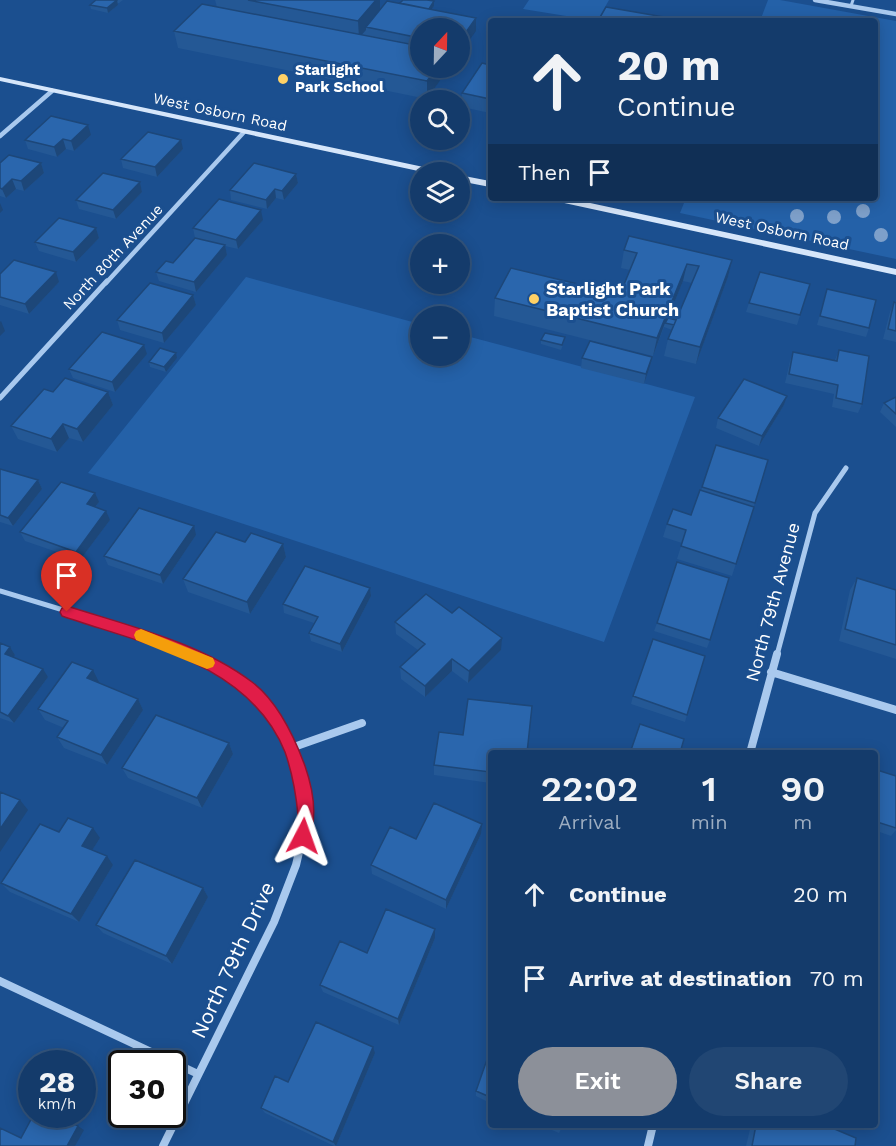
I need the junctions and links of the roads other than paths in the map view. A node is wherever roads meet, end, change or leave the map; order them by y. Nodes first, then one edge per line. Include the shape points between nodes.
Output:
1 (814, 0) edge
2 (853, 0) edge
3 (851, 6) junction
4 (896, 14) edge
5 (0, 79) edge
6 (52, 91) junction
7 (244, 132) junction
8 (0, 136) edge
9 (410, 167) edge
10 (470, 180) edge
11 (488, 184) edge
12 (569, 201) edge
13 (896, 272) edge
14 (0, 398) edge
15 (846, 468) dead end
16 (0, 591) edge
17 (771, 672) junction
18 (896, 710) edge
19 (362, 723) dead end
20 (291, 748) junction
21 (751, 750) edge
22 (0, 981) edge
23 (198, 1074) junction
24 (652, 1128) edge
25 (163, 1146) edge
26 (648, 1146) edge

1 - 3 street
2 - 3 lane
3 - 4 street
5 - 6 street, West Osborn Road
6 - 7 street, West Osborn Road
6 - 8 street
7 - 9 street, West Osborn Road
7 - 14 street, North 80th Avenue
10 - 11 street
12 - 13 street, West Osborn Road
15 - 17 street, North 79th Avenue via 815,513
16 - 20 street, North 79th Drive via 156,640 206,662 248,687 271,714
17 - 18 street
17 - 21 street, North 79th Avenue
19 - 20 street
20 - 23 street, North 79th Drive via 307,818 295,872 263,946
22 - 23 street
23 - 25 street, North 79th Drive
24 - 26 street

